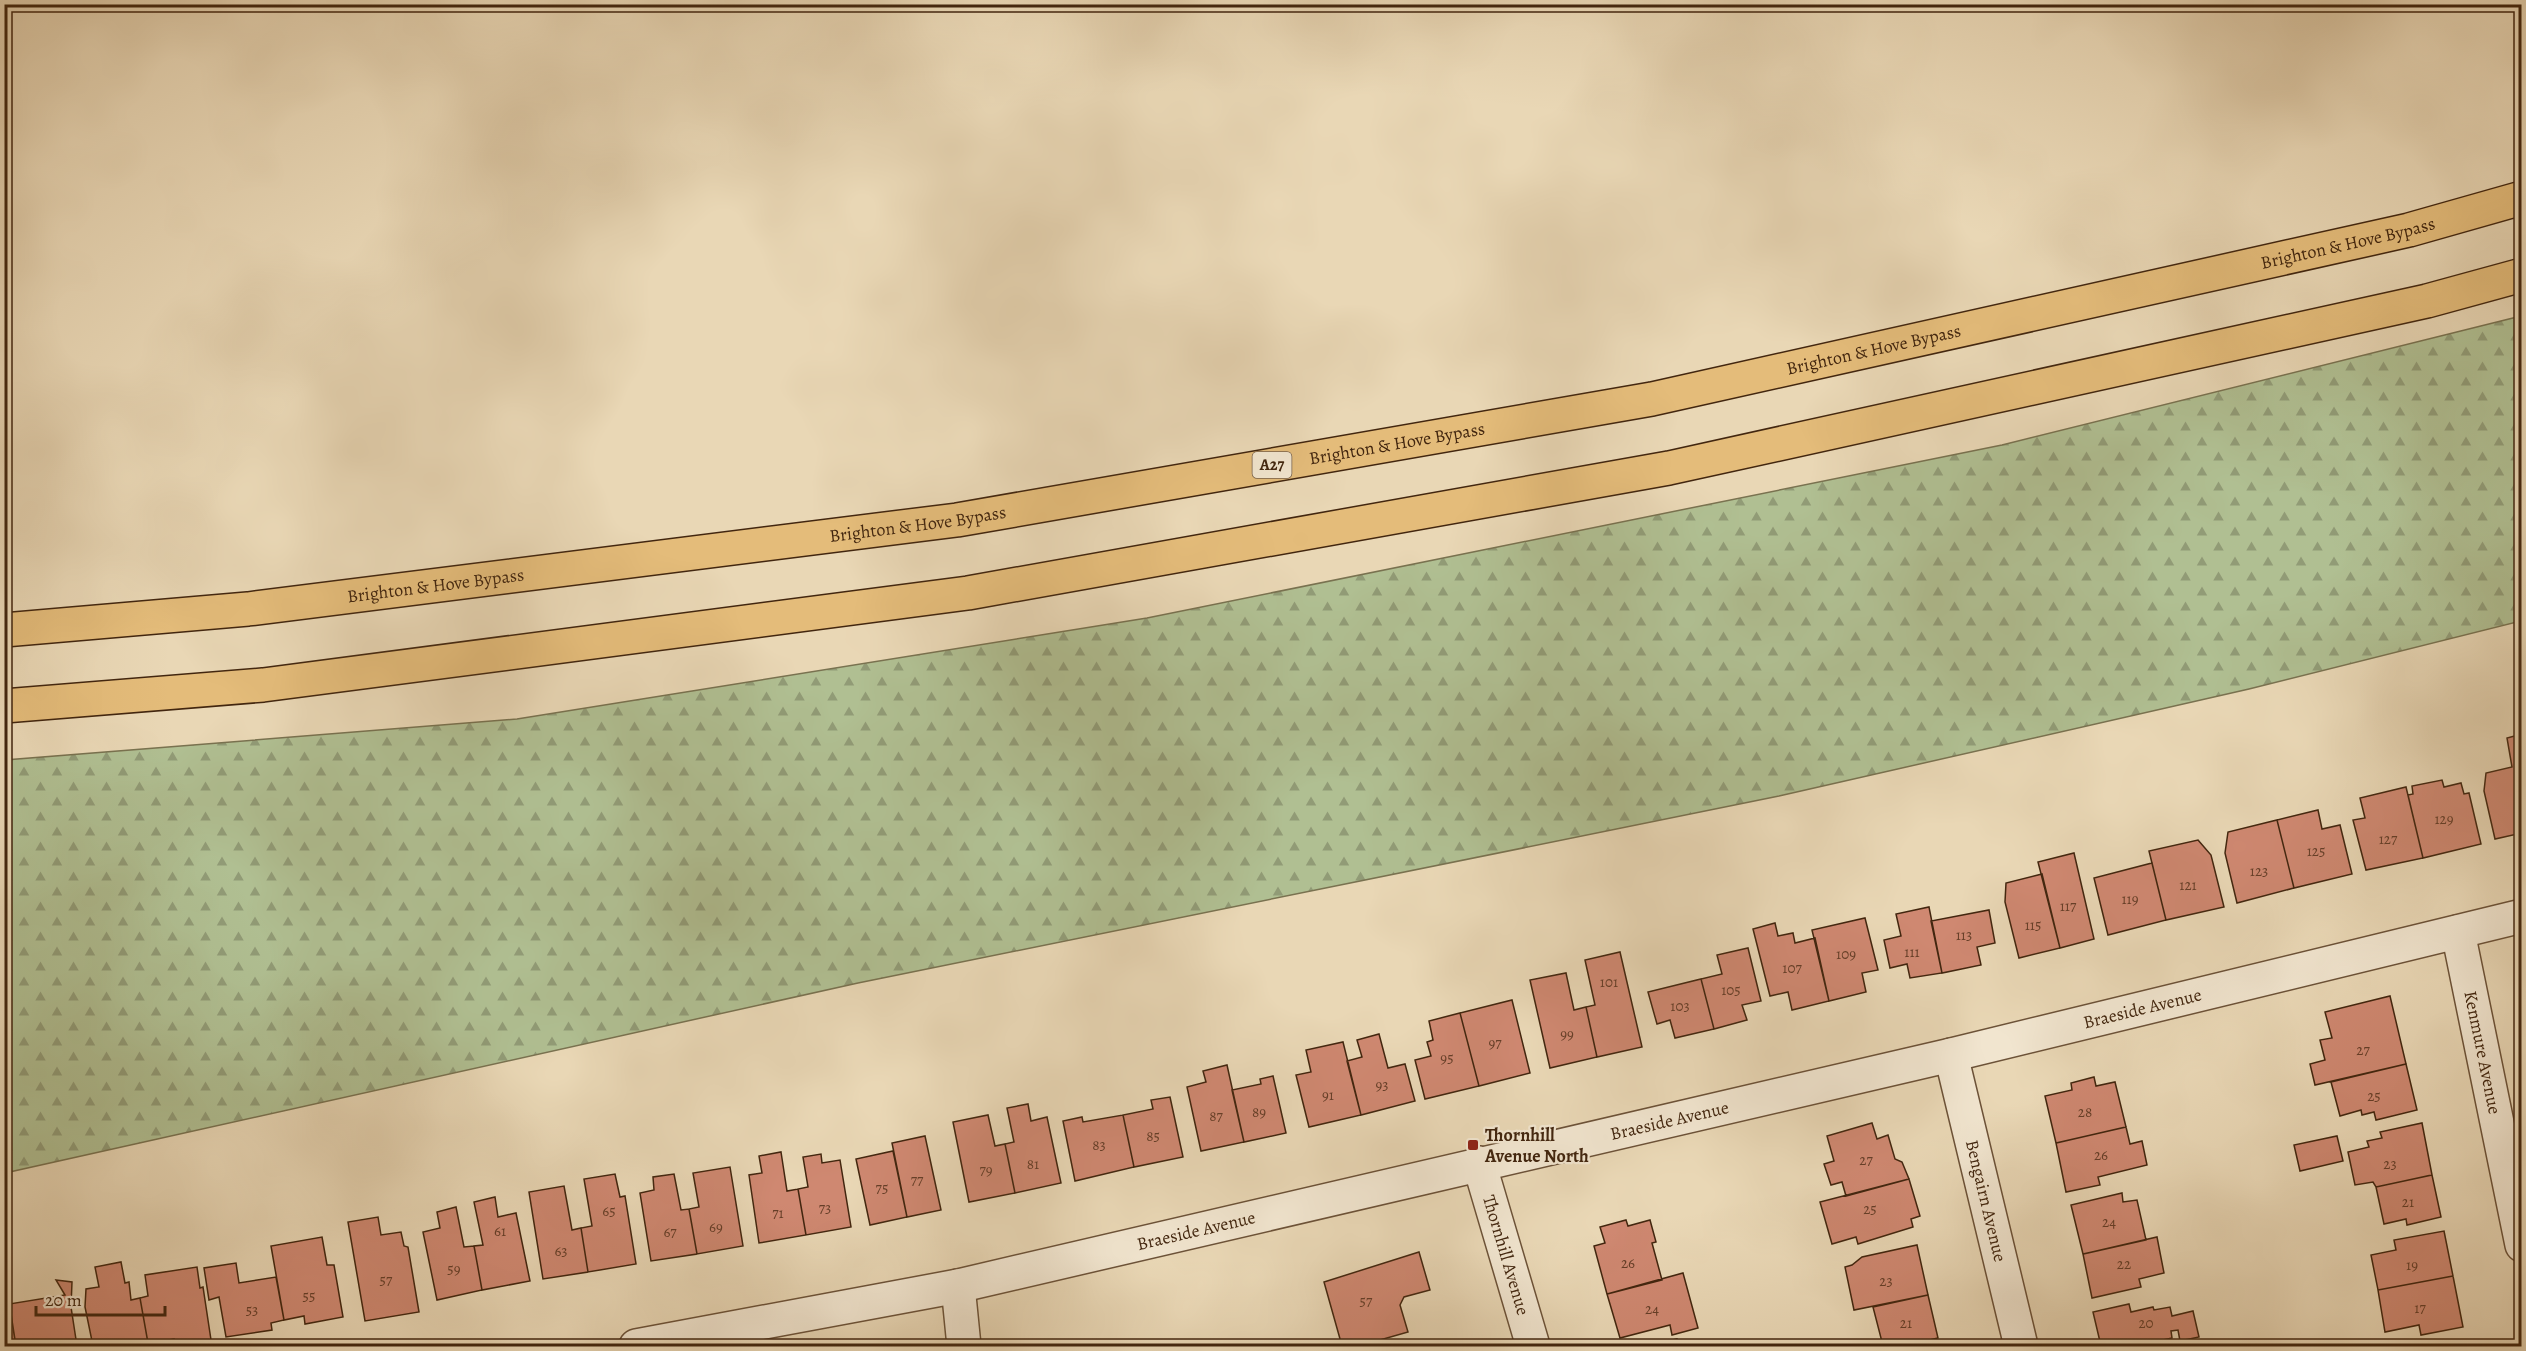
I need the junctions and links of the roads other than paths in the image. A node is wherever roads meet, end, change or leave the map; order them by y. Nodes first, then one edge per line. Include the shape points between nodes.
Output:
1 (2522, 198) edge
2 (2522, 275) edge
3 (4, 630) edge
4 (4, 706) edge
5 (2522, 916) edge
6 (2458, 932) junction
7 (1951, 1055) junction
8 (1479, 1163) junction
9 (2522, 1245) edge
10 (958, 1286) junction
11 (636, 1347) edge
12 (964, 1347) edge
13 (1533, 1347) edge
14 (2021, 1347) edge

1 - 3 highway, Brighton & Hove Bypass / A27 via 2398,232 1652,399 968,518 248,609
2 - 4 highway via 2416,304 1669,468 968,593 262,686
5 - 6 street, Braeside Avenue
6 - 7 street, Braeside Avenue
6 - 9 street, Kenmure Avenue
7 - 8 street, Braeside Avenue
7 - 14 street, Bengairn Avenue
8 - 10 street, Braeside Avenue
8 - 13 street, Thornhill Avenue
10 - 11 street, Braeside Avenue
10 - 12 street

